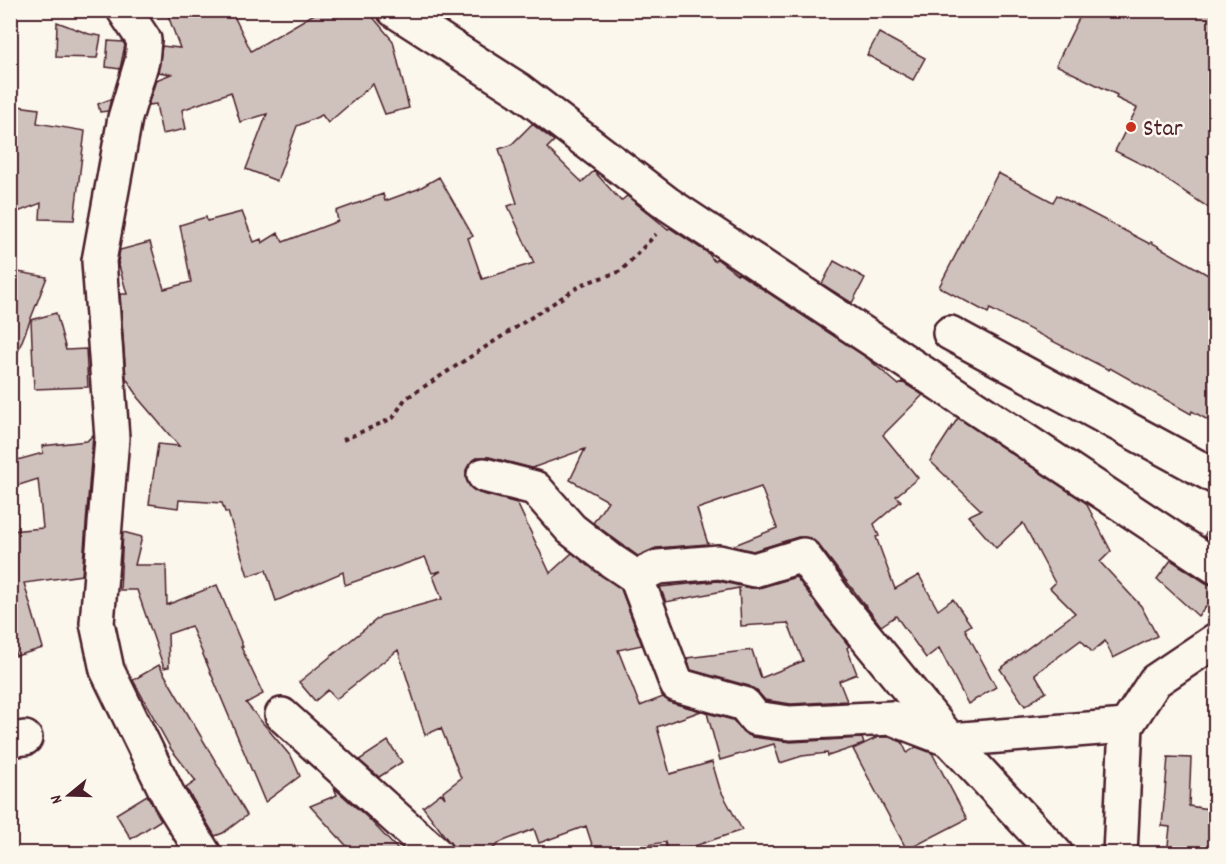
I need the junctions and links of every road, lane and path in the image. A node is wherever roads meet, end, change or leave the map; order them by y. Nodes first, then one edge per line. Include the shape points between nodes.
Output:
1 (124, 10) edge
2 (394, 10) edge
3 (678, 210) junction
4 (950, 333) dead end
5 (343, 440) dead end
6 (484, 475) dead end
7 (1215, 477) edge
8 (1215, 567) edge
9 (636, 576) junction
10 (1215, 640) edge
11 (282, 715) dead end
12 (1126, 726) junction
13 (950, 740) junction
14 (204, 854) edge
15 (436, 854) edge
16 (1056, 854) edge
17 (1120, 854) edge

1 - 14 street via 144,39 99,261 112,438 96,623 107,670 170,799
2 - 3 street via 519,90
3 - 5 path via 621,271 583,284 405,399 393,418
3 - 8 street
4 - 7 street
6 - 9 street via 535,488 571,529
9 - 13 street via 677,685 744,704 756,718 790,723 892,718
9 - 13 street via 658,567 719,562 754,570 803,555
10 - 12 street via 1155,681
11 - 15 street
12 - 13 street
12 - 17 street
13 - 16 street

